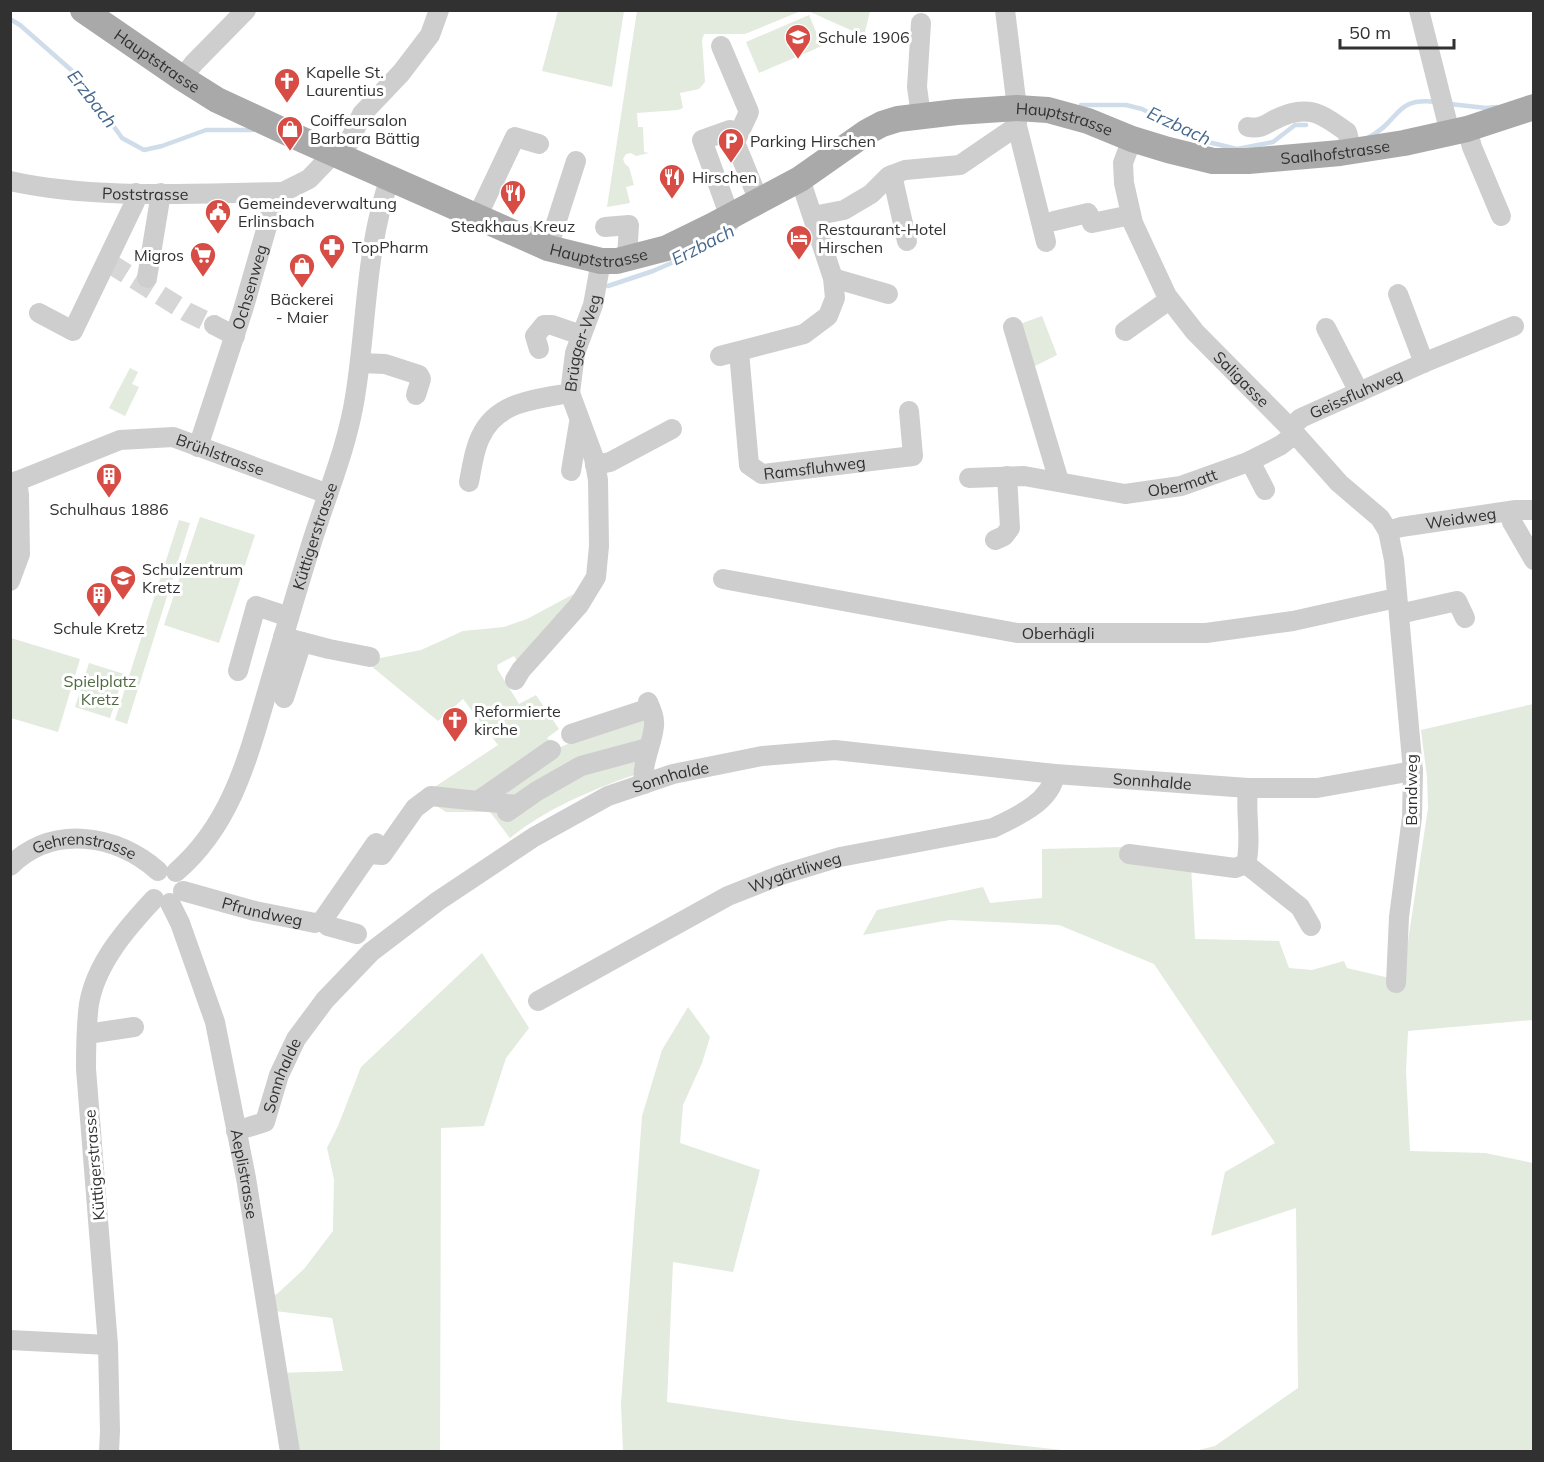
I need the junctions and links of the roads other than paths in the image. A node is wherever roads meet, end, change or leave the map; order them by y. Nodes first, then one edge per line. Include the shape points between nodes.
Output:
1 (83, 10) edge
2 (246, 10) edge
3 (439, 10) edge
4 (1005, 10) edge
5 (1419, 10) edge
6 (921, 23) dead end
7 (721, 46) dead end
8 (182, 78) junction
9 (1533, 107) edge
10 (921, 116) junction
11 (1017, 117) junction
12 (1248, 127) dead end
13 (1459, 131) junction
14 (1132, 139) junction
15 (735, 142) junction
16 (539, 144) dead end
17 (1352, 152) junction
18 (338, 155) junction
19 (576, 161) dead end
20 (892, 175) junction
21 (390, 178) junction
22 (800, 179) junction
23 (10, 180) edge
24 (283, 192) junction
25 (148, 193) junction
26 (759, 201) junction
27 (1131, 215) junction
28 (813, 216) junction
29 (1501, 216) dead end
30 (477, 217) junction
31 (730, 217) junction
32 (1054, 221) dead end
33 (605, 227) dead end
34 (906, 241) dead end
35 (1046, 242) dead end
36 (548, 248) junction
37 (627, 258) junction
38 (116, 261) dead end
39 (601, 261) junction
40 (147, 278) dead end
41 (833, 278) junction
42 (888, 294) dead end
43 (1398, 294) dead end
44 (1169, 300) junction
45 (39, 313) dead end
46 (214, 326) tunnel mouth
47 (1514, 326) dead end
48 (1013, 327) dead end
49 (1326, 328) dead end
50 (1125, 331) dead end
51 (581, 335) junction
52 (235, 336) junction
53 (539, 349) dead end
54 (360, 363) junction
55 (1424, 363) junction
56 (1359, 392) junction
57 (570, 393) junction
58 (416, 395) dead end
59 (909, 411) dead end
60 (579, 420) junction
61 (672, 429) dead end
62 (1292, 431) junction
63 (198, 447) junction
64 (1250, 461) junction
65 (595, 465) junction
66 (571, 471) dead end
67 (1007, 476) junction
68 (969, 478) dead end
69 (1059, 481) junction
70 (14, 482) edge
71 (468, 482) dead end
72 (1265, 490) dead end
73 (328, 495) junction
74 (1533, 510) edge
75 (1509, 512) junction
76 (1388, 531) junction
77 (995, 540) dead end
78 (1533, 560) edge
79 (723, 579) dead end
80 (10, 581) edge
81 (1398, 606) junction
82 (289, 617) junction
83 (1465, 618) dead end
84 (293, 639) junction
85 (370, 657) dead end
86 (238, 671) dead end
87 (515, 680) dead end
88 (284, 698) dead end
89 (571, 734) dead end
90 (648, 748) junction
91 (551, 750) dead end
92 (1413, 771) junction
93 (1055, 774) junction
94 (644, 784) junction
95 (1248, 788) junction
96 (478, 801) junction
97 (1129, 855) dead end
98 (12, 863) edge
99 (1246, 864) junction
100 (167, 872) junction
101 (169, 898) junction
102 (322, 921) junction
103 (1311, 926) dead end
104 (357, 934) dead end
105 (1395, 982) dead end
106 (538, 1001) dead end
107 (134, 1027) dead end
108 (87, 1034) junction
109 (236, 1131) junction
110 (10, 1340) edge
111 (108, 1345) junction
112 (109, 1452) edge
113 (290, 1452) edge

1 - 8 main road, Hauptstrasse
2 - 8 street
3 - 18 street via 430,35 362,114
4 - 11 street
5 - 13 street
6 - 10 street via 917,87
7 - 15 street via 749,112
8 - 18 main road, Hauptstrasse via 217,99
9 - 13 main road, Saalhofstrasse
10 - 11 main road, Hauptstrasse
10 - 22 main road, Hauptstrasse via 882,124
11 - 14 main road, Hauptstrasse via 1048,110
11 - 20 street via 960,165 905,170
11 - 35 street
12 - 17 street via 1258,129 1303,109 1326,117 1347,132
13 - 17 main road, Saalhofstrasse
13 - 29 street via 1472,147
14 - 17 main road, Saalhofstrasse via 1213,160 1248,161
14 - 27 street, Saligasse via 1123,163
15 - 26 street
15 - 31 street via 730,130 702,140
16 - 30 street via 515,137
18 - 21 main road, Hauptstrasse
18 - 24 street via 309,179
19 - 36 street
20 - 28 street via 844,210
20 - 34 street
21 - 30 main road, Hauptstrasse
21 - 54 street, Küttigerstrasse via 375,233
22 - 26 main road, Hauptstrasse
22 - 28 street, Ramsfluhweg
23 - 25 street, Poststrasse via 70,189
24 - 25 street, Poststrasse
24 - 52 street, Ochsenweg via 272,208
25 - 38 street
25 - 40 street
25 - 45 street via 135,202 73,330
26 - 31 main road, Hauptstrasse
27 - 32 street via 1092,224 1088,213
27 - 44 street, Saligasse
28 - 41 street, Ramsfluhweg
30 - 36 main road, Hauptstrasse
31 - 37 main road, Hauptstrasse via 667,248
33 - 37 street via 630,225
36 - 39 main road, Hauptstrasse
37 - 39 main road, Hauptstrasse
39 - 51 street, Brügger-Weg via 593,305
41 - 42 street
41 - 59 street, Ramsfluhweg via 835,298 828,316 804,334 730,354 749,465 762,474 913,456
43 - 55 street, Geissfluhweg
44 - 50 street
44 - 62 street, Saligasse
46 - 52 street
47 - 55 street, Geissfluhweg
48 - 69 street
49 - 56 street
51 - 53 street via 544,325 535,336
51 - 57 street, Brügger-Weg
52 - 63 street, Ochsenweg
54 - 58 street via 386,364 418,375 421,379
54 - 73 street, Küttigerstrasse via 348,430
55 - 56 street, Geissfluhweg
56 - 62 street, Geissfluhweg via 1301,418
57 - 60 street, Brügger-Weg
57 - 71 street via 504,409 481,435
60 - 65 street, Brügger-Weg
60 - 66 street
61 - 65 street via 610,462
62 - 64 street, Obermatt via 1281,445
62 - 76 street, Saligasse via 1339,483 1380,518
63 - 70 street, Brühlstrasse via 173,437 120,440
63 - 73 street, Brühlstrasse
64 - 69 street, Obermatt via 1181,486 1125,494
64 - 72 street
65 - 87 street, Brügger-Weg via 600,518 596,578 579,605
67 - 68 street, Obermatt
67 - 69 street, Obermatt
67 - 77 street via 1010,528
70 - 80 street via 20,495 20,554
73 - 82 street, Küttigerstrasse
74 - 75 street, Weidweg
75 - 76 street, Weidweg
75 - 78 street
76 - 81 street, Saligasse
79 - 81 street, Oberhägli via 1017,633 1206,633
81 - 83 street, Oberhägli via 1457,601
81 - 92 street, Bandweg
82 - 84 street, Küttigerstrasse
82 - 86 street via 256,606
84 - 85 street
84 - 88 street
84 - 100 street, Küttigerstrasse via 235,791 210,836 192,858
89 - 90 street via 649,705 654,725
90 - 94 street via 642,773
90 - 96 street via 581,766 510,810
91 - 96 street
92 - 95 street, Sonnhalde via 1317,788
92 - 105 street, Bandweg
93 - 94 street, Sonnhalde via 835,750 762,756 673,774
93 - 95 street, Sonnhalde
93 - 106 street, Wygärtliweg via 1040,801 993,828 840,857 781,875 728,896
94 - 109 street, Sonnhalde via 608,796 534,837 370,952 325,1000 296,1039 279,1075 265,1122
95 - 99 street
96 - 102 street, Pfrundweg via 431,796 415,808 382,855 373,848
97 - 99 street via 1235,868
98 - 100 street, Gehrenstrasse via 45,844 83,838 133,852
99 - 103 street via 1300,908
100 - 101 street, Aeplistrasse via 182,880
100 - 101 street via 151,878 149,886
101 - 102 street, Pfrundweg via 315,923
101 - 108 street, Küttigerstrasse via 137,917 102,967 90,1002
101 - 109 street, Aeplistrasse via 214,1022
102 - 104 street
107 - 108 street
108 - 111 street, Küttigerstrasse via 86,1069
109 - 113 street, Aeplistrasse
110 - 111 street
111 - 112 street, Küttigerstrasse

